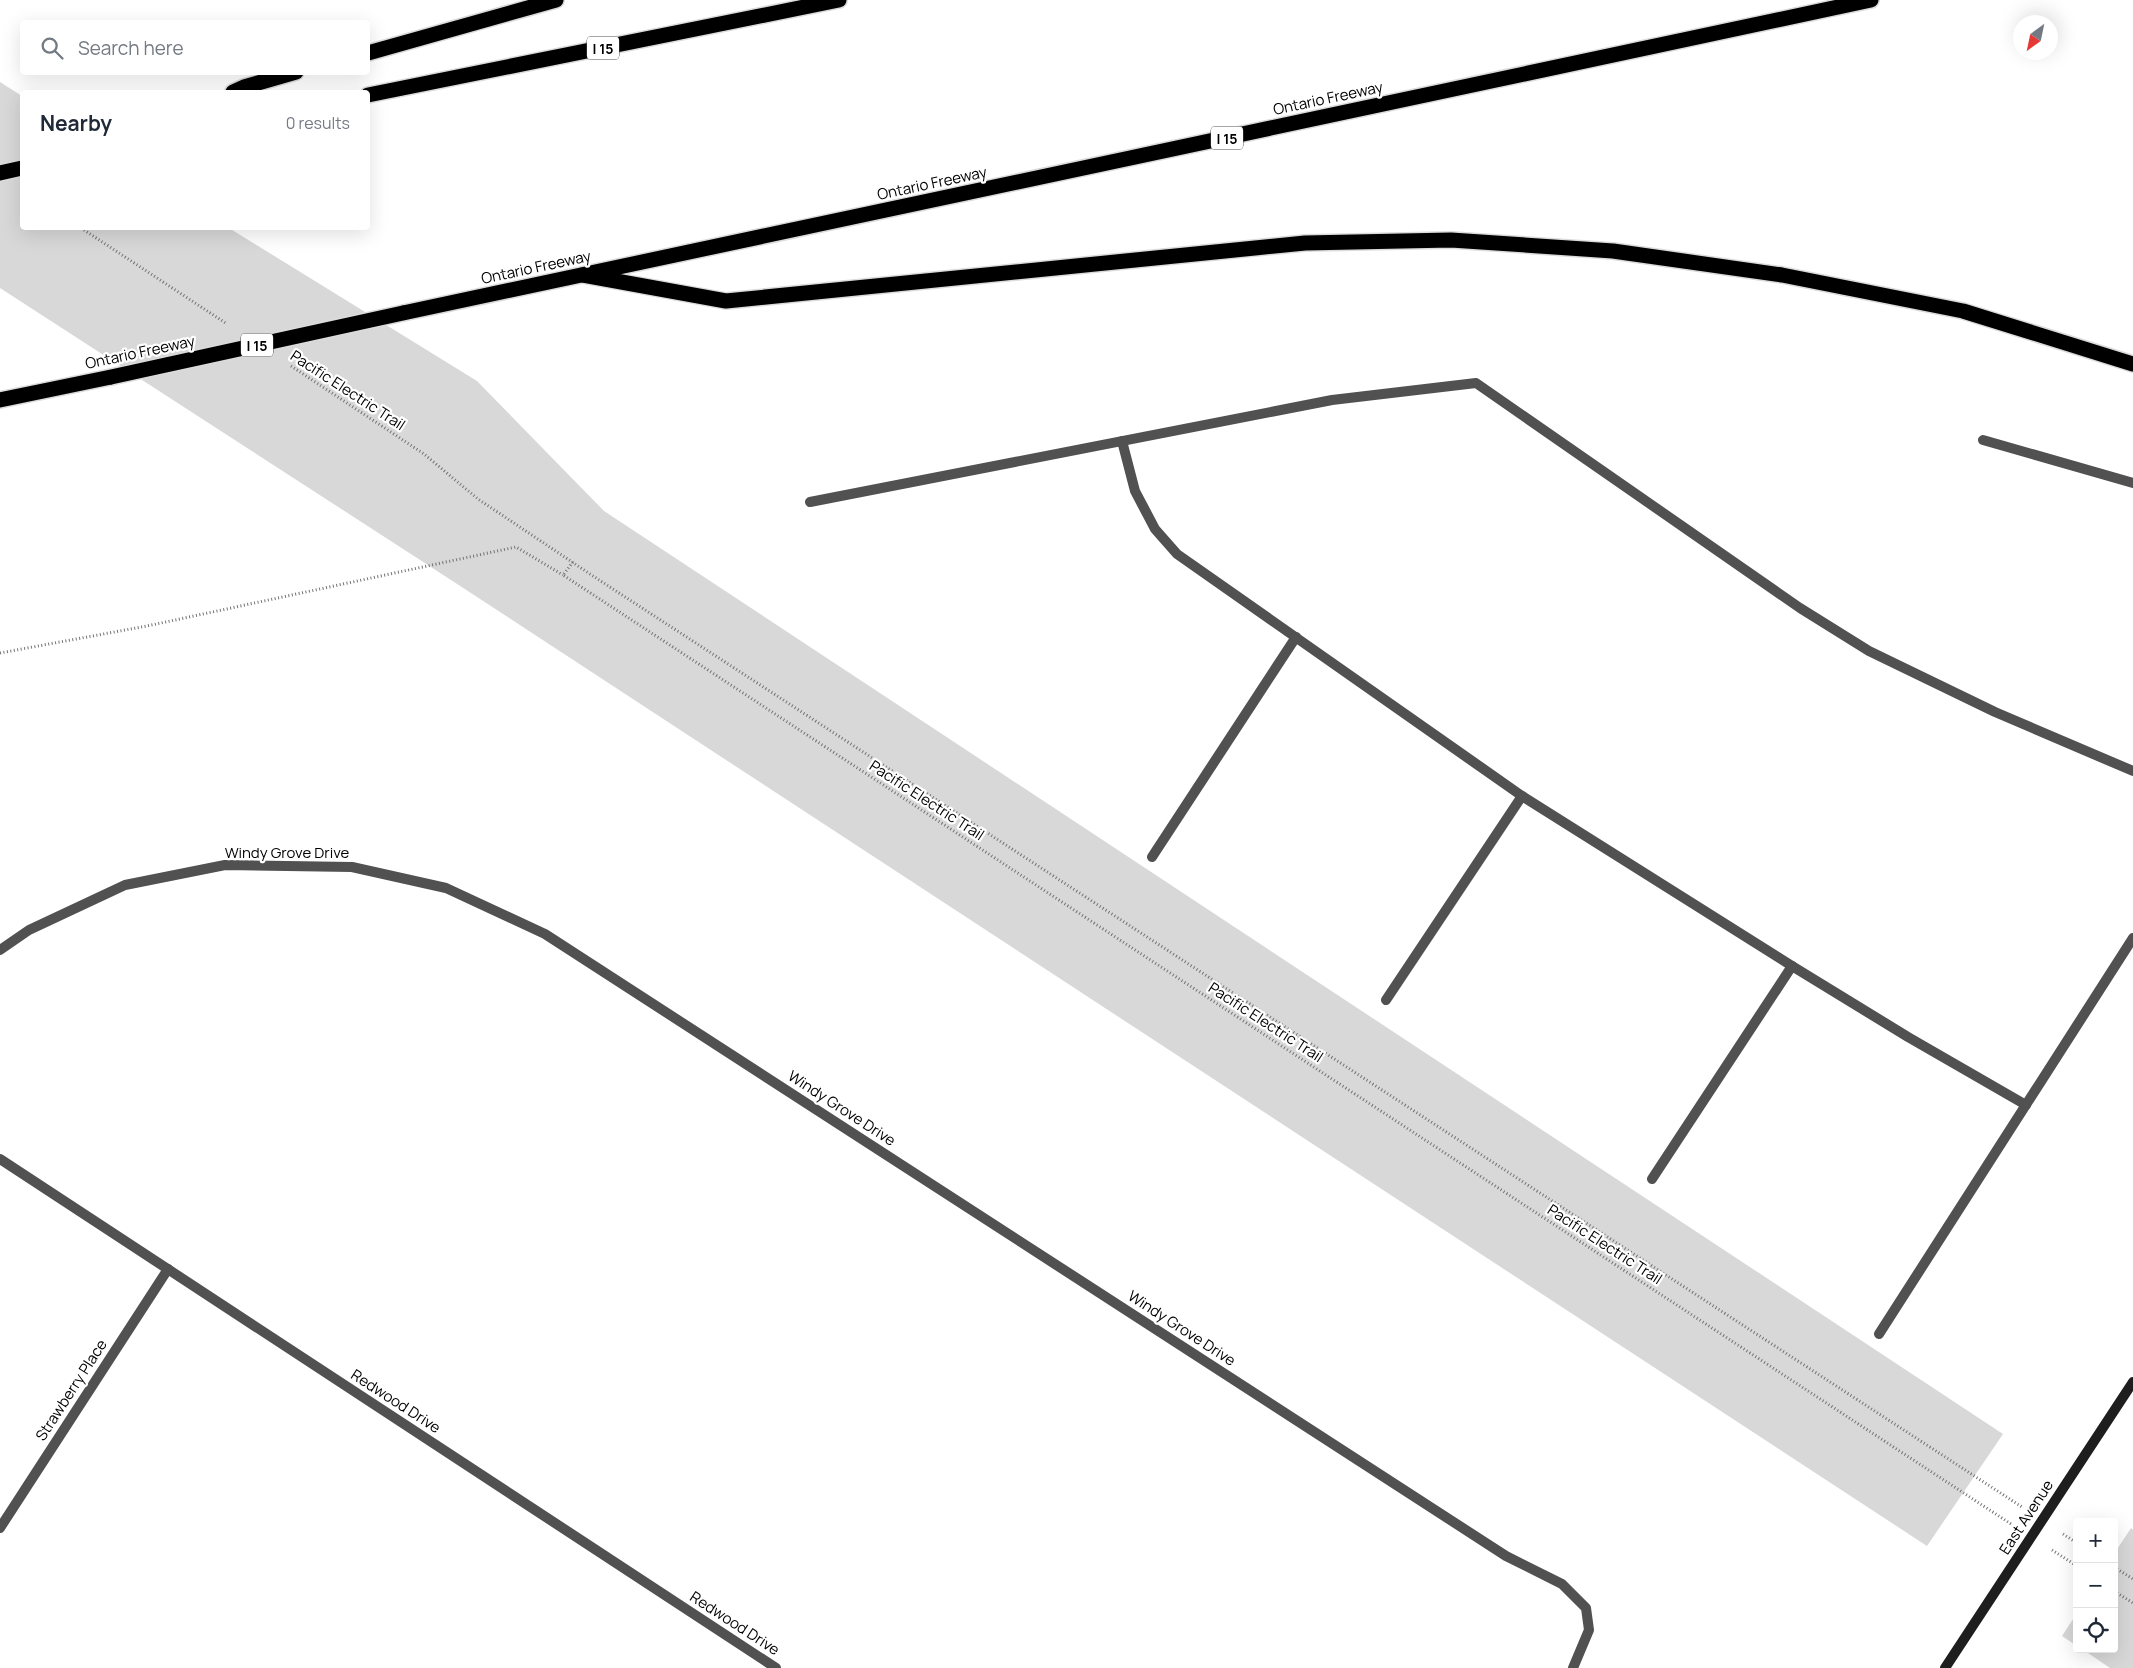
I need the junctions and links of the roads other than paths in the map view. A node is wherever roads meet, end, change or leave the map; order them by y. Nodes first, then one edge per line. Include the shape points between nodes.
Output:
1 (556, 0) edge
2 (839, 0) edge
3 (1871, 0) edge
4 (370, 51) edge
5 (286, 75) edge
6 (237, 90) edge
7 (370, 95) edge
8 (20, 168) edge
9 (0, 173) edge
10 (583, 276) junction
11 (2133, 364) edge
12 (0, 400) edge
13 (1983, 440) dead end
14 (1122, 441) junction
15 (2133, 483) edge
16 (810, 502) dead end
17 (1296, 636) junction
18 (2133, 771) edge
19 (1522, 796) junction
20 (1152, 856) dead end
21 (2133, 938) edge
22 (0, 950) edge
23 (1792, 966) junction
24 (1386, 1000) dead end
25 (2026, 1105) junction
26 (0, 1158) edge
27 (1652, 1179) dead end
28 (168, 1269) junction
29 (1880, 1334) dead end
30 (2133, 1382) edge
31 (0, 1528) edge
32 (776, 1668) edge
33 (1573, 1668) edge
34 (1945, 1668) edge

1 - 4 highway
2 - 7 highway, I 15
3 - 10 highway, Ontario Freeway / I 15
5 - 6 highway
8 - 9 highway
10 - 11 highway via 726,301 1305,243 1451,240 1613,251 1782,275 1963,311
10 - 12 highway, Ontario Freeway / I 15, bridge
13 - 15 street
14 - 16 street
14 - 17 street via 1135,491 1155,529 1177,554
14 - 18 street via 1332,400 1476,383 1800,608 1869,651 1995,712
17 - 19 street
17 - 20 street
19 - 23 street
19 - 24 street
21 - 25 street
22 - 33 street, Windy Grove Drive via 30,930 125,885 225,865 352,867 446,888 545,934 1506,1556 1562,1584 1586,1608 1589,1630
23 - 25 street
23 - 27 street
25 - 29 street
26 - 28 street, Redwood Drive
28 - 31 street, Strawberry Place
28 - 32 street, Redwood Drive
30 - 34 main road, East Avenue

